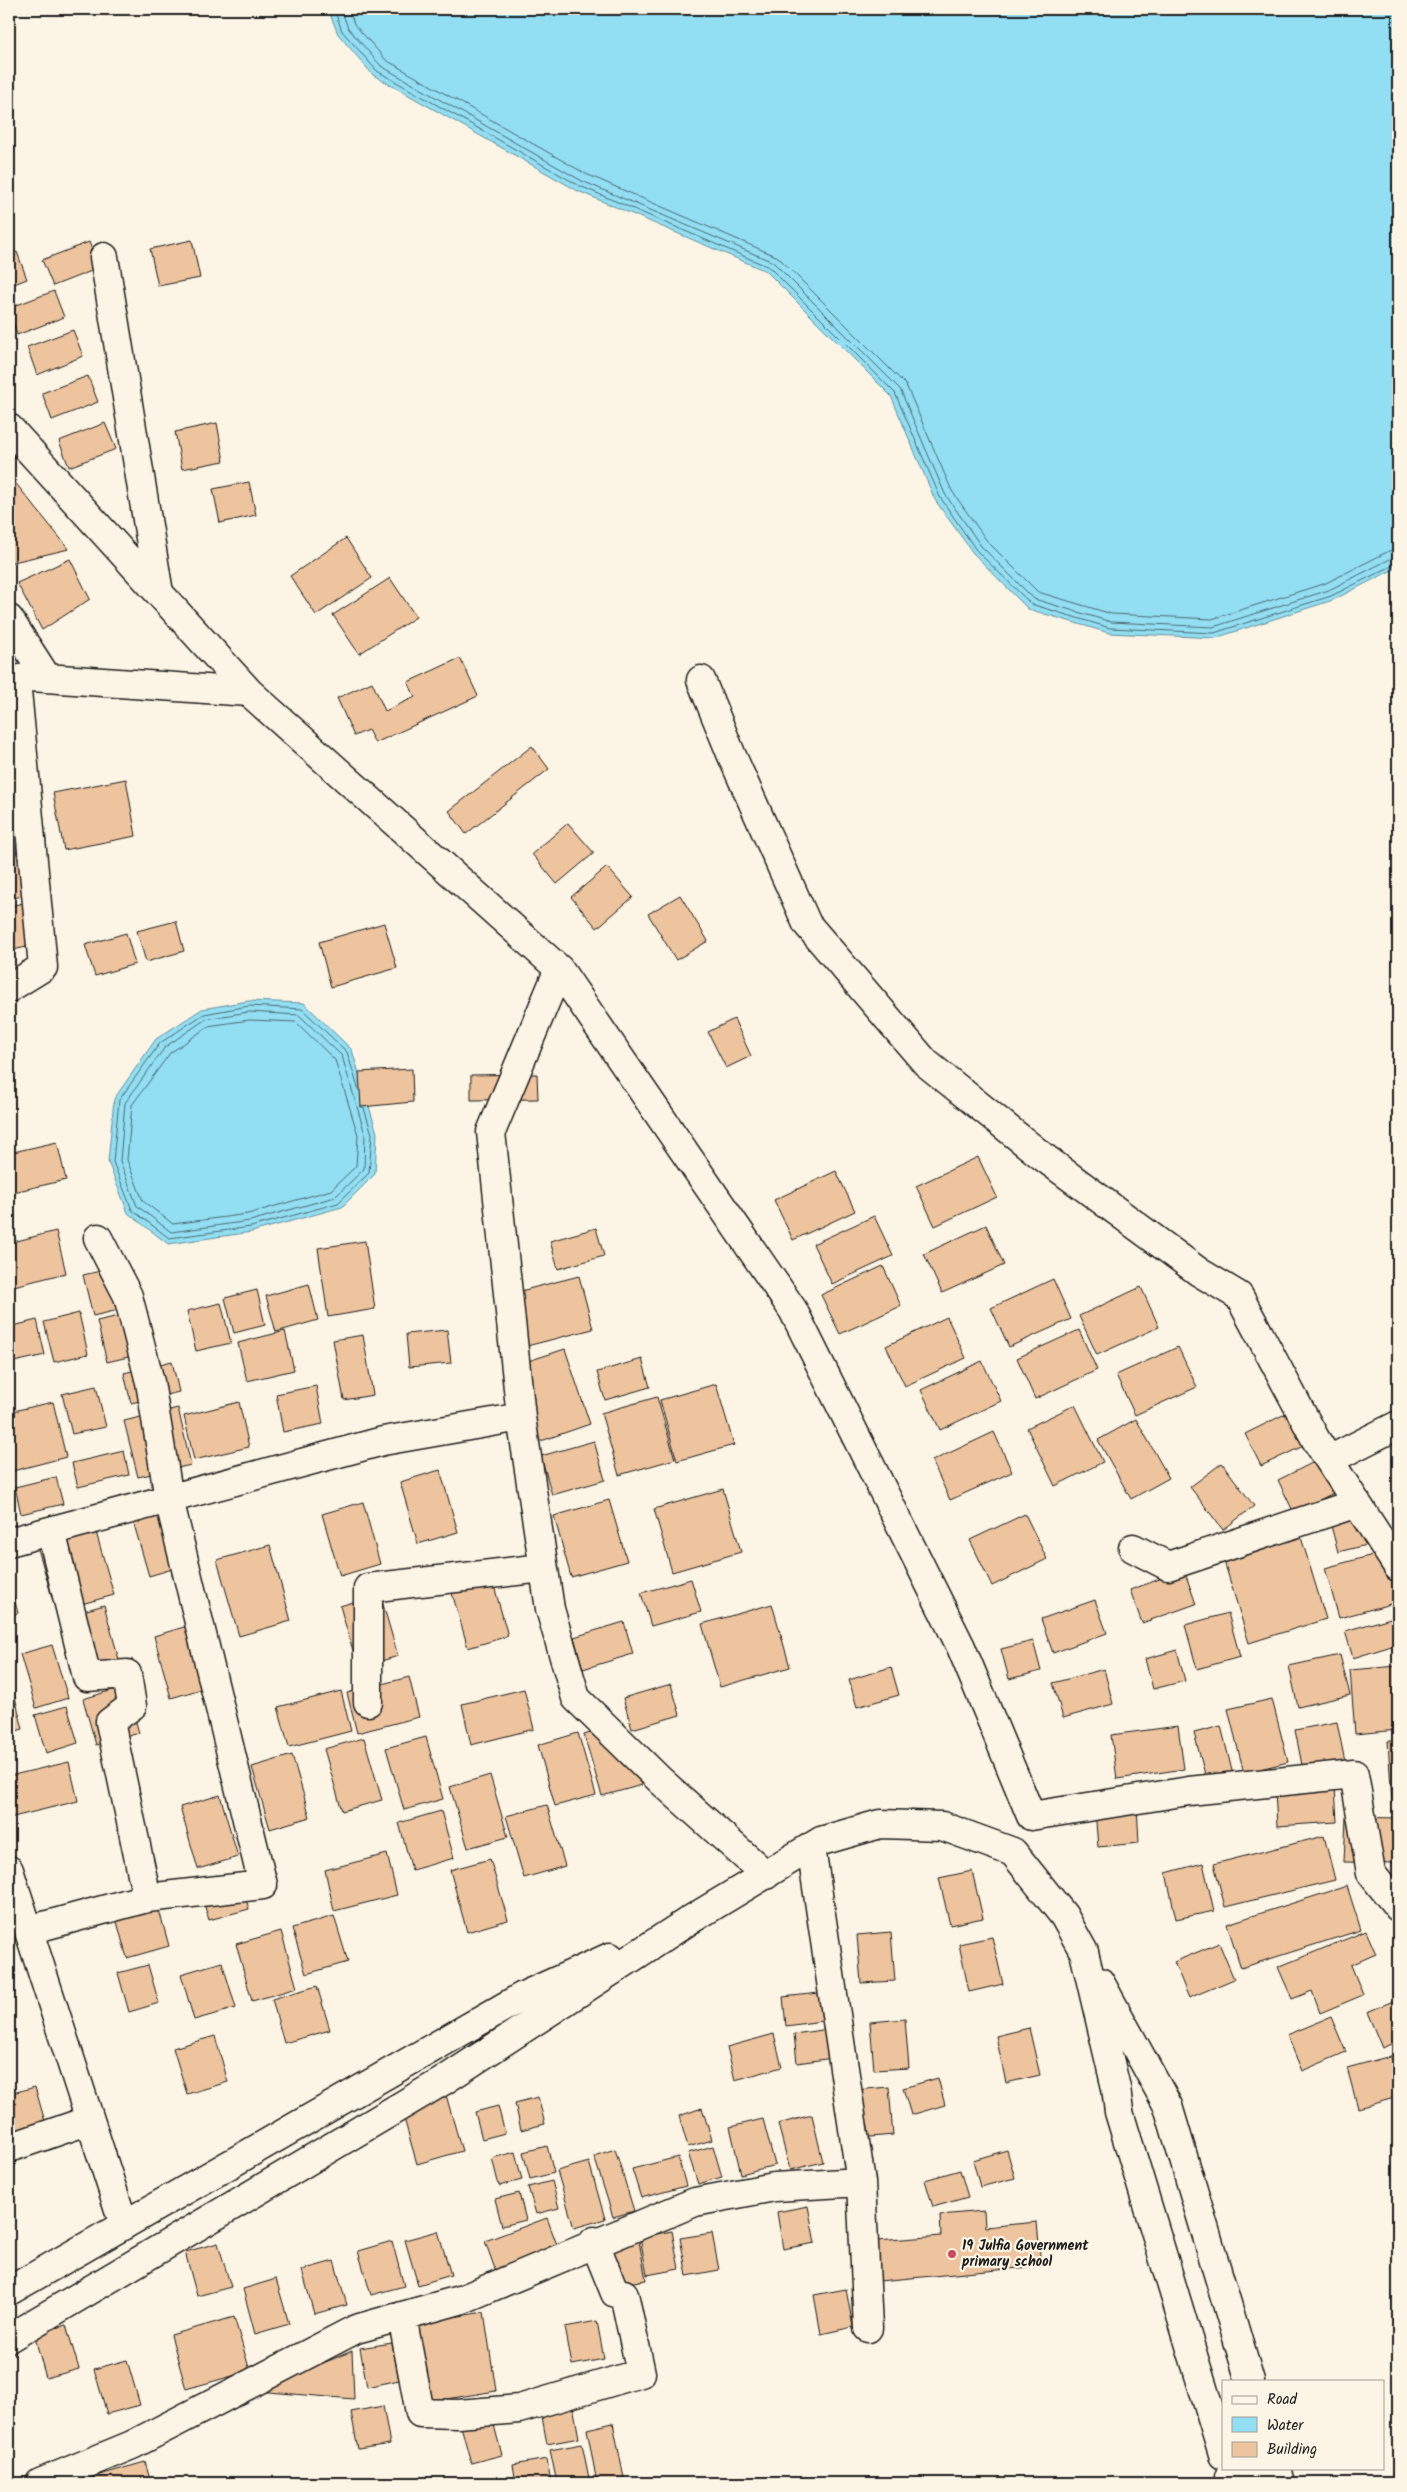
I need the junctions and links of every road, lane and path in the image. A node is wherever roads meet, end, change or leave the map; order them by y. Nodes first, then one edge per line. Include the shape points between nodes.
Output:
1 (104, 257) dead end
2 (9, 428) edge
3 (159, 593) junction
4 (9, 619) edge
5 (47, 678) junction
6 (701, 680) dead end
7 (12, 681) edge
8 (249, 692) junction
9 (559, 969) junction
10 (9, 988) edge
11 (98, 1238) dead end
12 (521, 1417) junction
13 (1398, 1425) edge
14 (1329, 1460) junction
15 (169, 1499) junction
16 (1357, 1503) junction
17 (51, 1531) junction
18 (9, 1542) edge
19 (1133, 1548) dead end
20 (1398, 1567) edge
21 (543, 1568) junction
22 (368, 1702) dead end
23 (811, 1847) junction
24 (9, 1870) edge
25 (766, 1875) junction
26 (147, 1898) junction
27 (1398, 1907) edge
28 (690, 1920) junction
29 (28, 1930) junction
30 (1084, 1952) junction
31 (90, 2120) junction
32 (9, 2148) edge
33 (861, 2182) junction
34 (124, 2225) junction
35 (594, 2241) dead end
36 (9, 2291) edge
37 (402, 2316) junction
38 (868, 2328) dead end
39 (9, 2338) edge
40 (1250, 2380) edge
41 (1222, 2450) edge
42 (1277, 2470) edge
43 (40, 2483) edge
44 (1281, 2483) edge

1 - 3 street
2 - 3 street
3 - 8 street
4 - 5 street
5 - 7 street
5 - 8 street
6 - 14 street via 808,924 926,1063 1049,1162 1199,1272 1239,1296
7 - 10 street via 43,967
8 - 9 street
9 - 12 street via 491,1132
9 - 27 street via 793,1310 961,1647 1031,1816 1189,1790 1354,1774 1371,1873
11 - 15 street via 128,1296 150,1382
12 - 15 street via 383,1441
12 - 21 street
13 - 14 street
14 - 16 street
15 - 17 street
15 - 26 street via 263,1885
16 - 19 street via 1168,1566
16 - 20 street
17 - 18 street
17 - 26 street via 87,1677 127,1674 132,1706 110,1722
21 - 22 street via 368,1588
21 - 25 street via 550,1609 576,1698 661,1781
23 - 25 street
23 - 30 street via 821,1841 880,1824 942,1826 1013,1852 1064,1916
23 - 33 street
24 - 29 street
25 - 28 street
26 - 29 street
28 - 34 street via 523,1996
28 - 39 street via 443,2082
29 - 31 street
30 - 40 street via 1168,2106
30 - 41 street via 1119,2112
31 - 32 street
31 - 34 street
33 - 37 street via 774,2187 696,2202 463,2299
33 - 38 street
34 - 36 street
35 - 37 street via 615,2293 624,2294 640,2373 519,2409 458,2414 420,2413
37 - 43 street via 356,2330 132,2444
42 - 44 street

